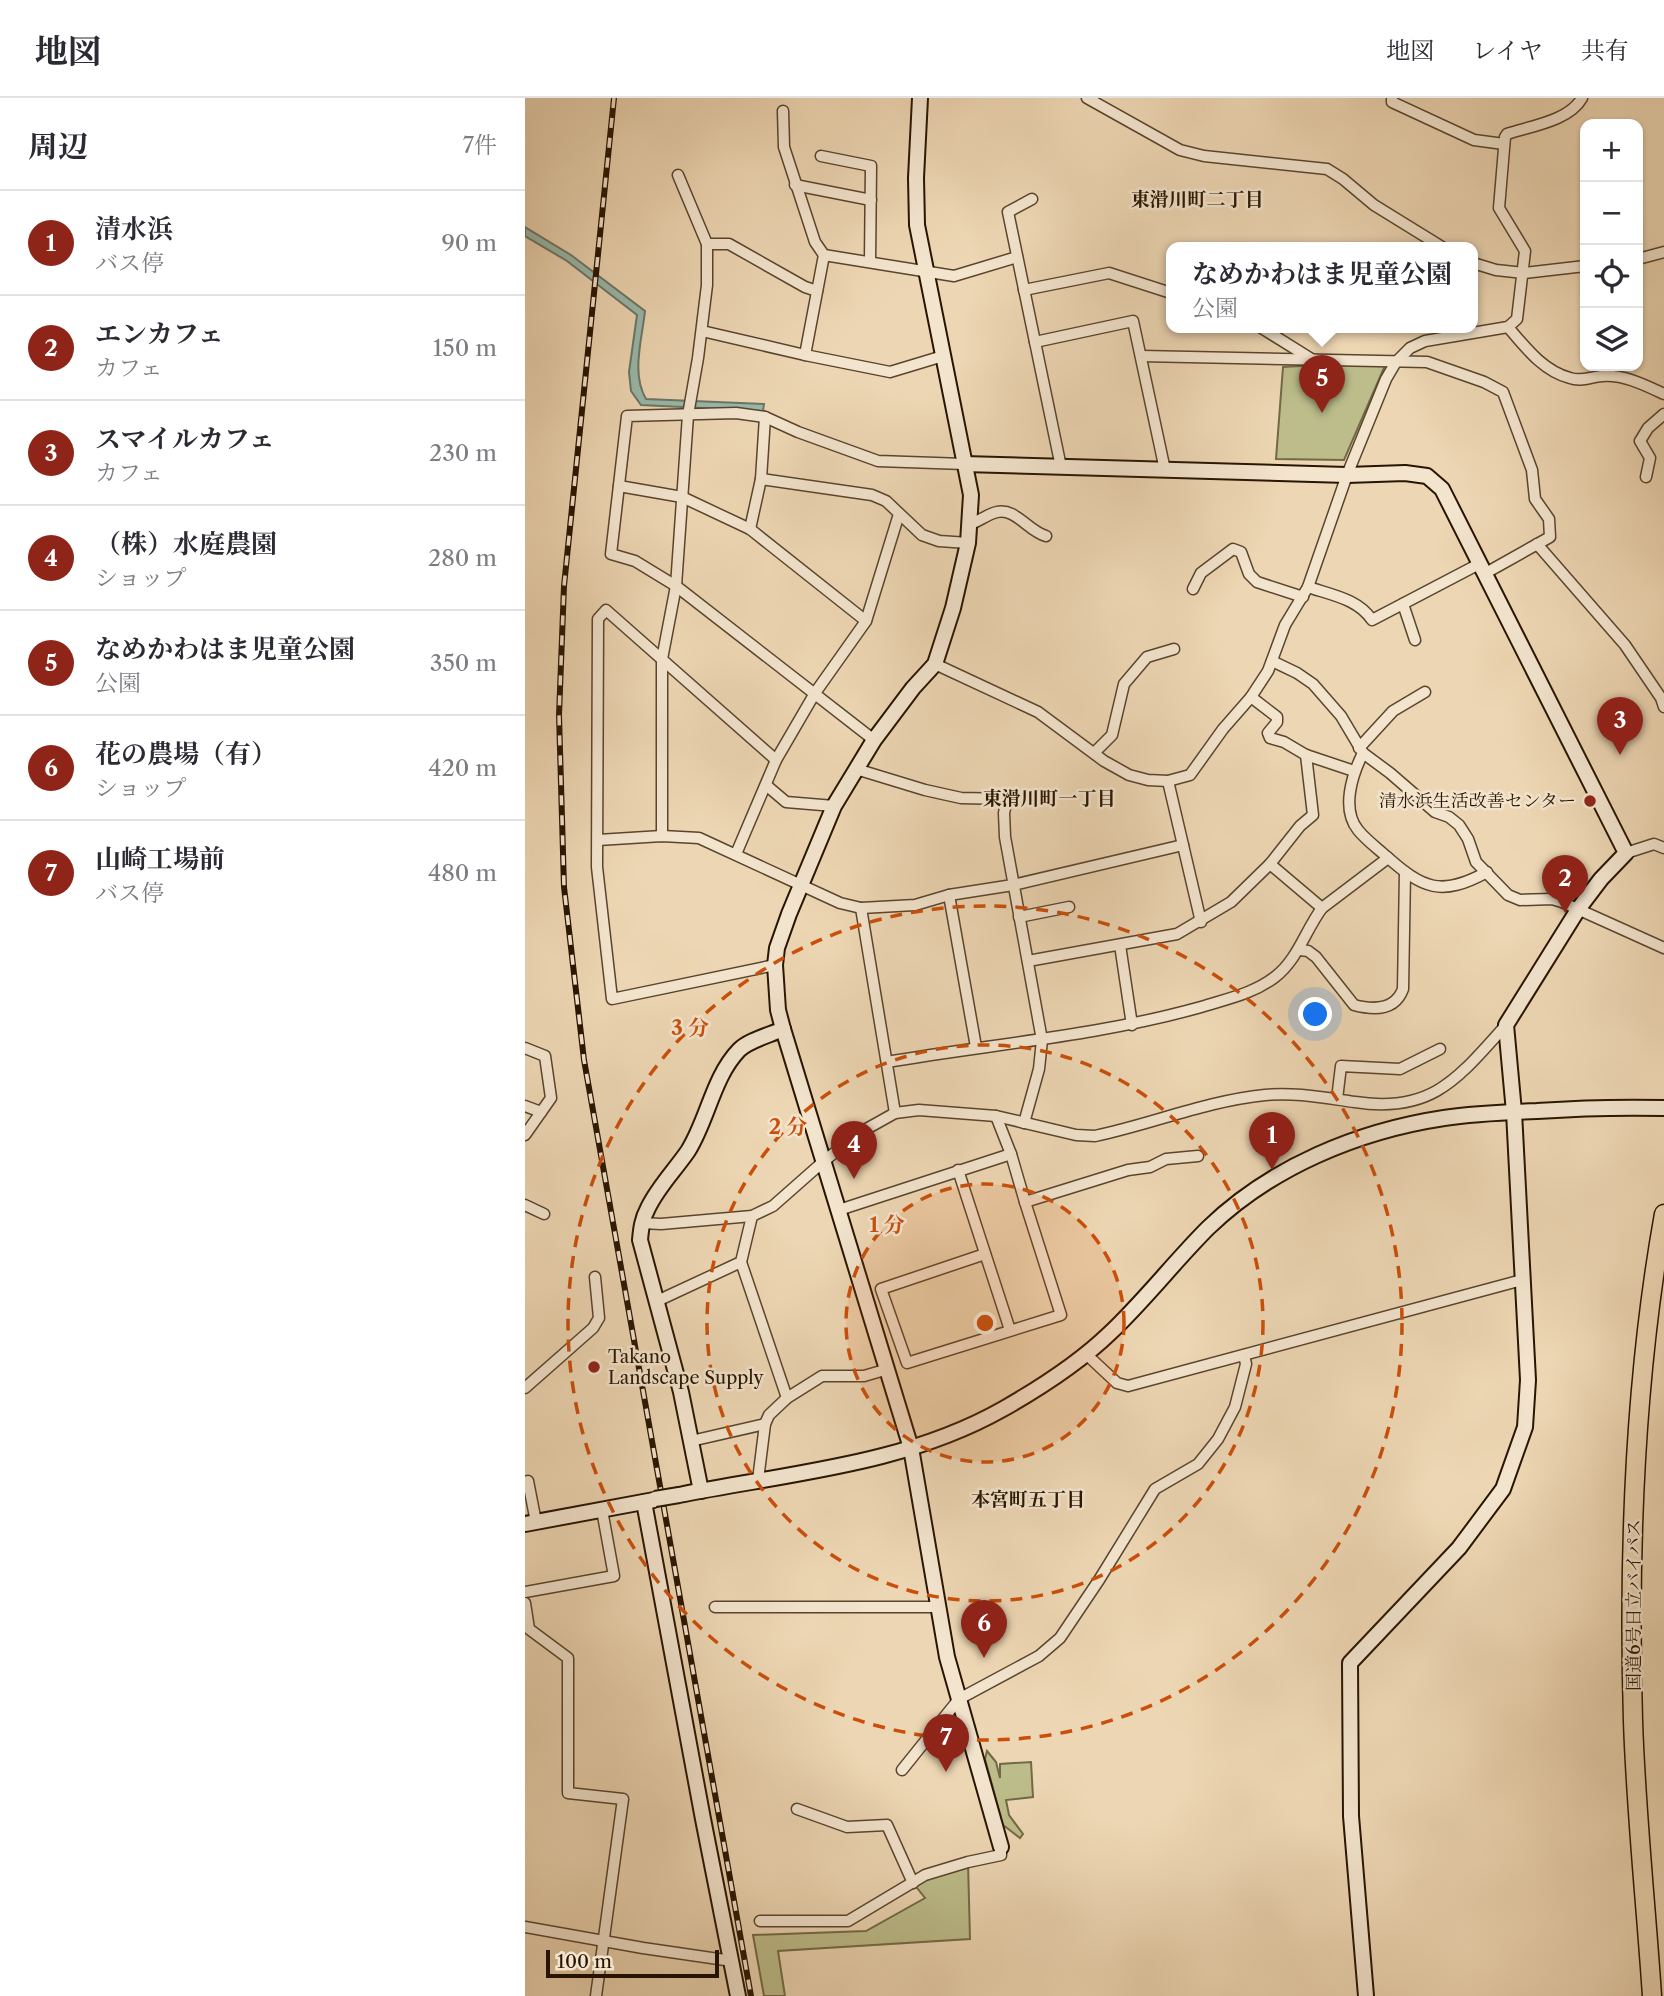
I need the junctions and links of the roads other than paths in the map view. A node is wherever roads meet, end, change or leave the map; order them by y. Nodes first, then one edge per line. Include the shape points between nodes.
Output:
1 (920, 98) edge
2 (1087, 98) edge
3 (1392, 98) edge
4 (1582, 98) edge
5 (783, 111) dead end
6 (1504, 144) junction
7 (821, 156) dead end
8 (678, 174) dead end
9 (796, 185) junction
10 (1032, 199) dead end
11 (871, 200) junction
12 (1434, 242) edge
13 (707, 244) junction
14 (1664, 252) edge
15 (824, 255) junction
16 (1017, 257) junction
17 (1643, 258) edge
18 (870, 262) junction
19 (1478, 265) edge
20 (1580, 267) edge
21 (926, 271) junction
22 (1524, 273) junction
23 (1024, 290) junction
24 (817, 291) junction
25 (1166, 291) edge
26 (1508, 327) junction
27 (702, 331) junction
28 (1478, 332) edge
29 (1269, 333) edge
30 (1472, 333) edge
31 (1035, 342) junction
32 (805, 355) junction
33 (943, 356) junction
34 (1141, 356) junction
35 (1313, 360) junction
36 (1396, 362) junction
37 (1603, 371) edge
38 (1664, 394) edge
39 (1664, 414) edge
40 (688, 415) junction
41 (765, 417) junction
42 (964, 464) junction
43 (1061, 467) junction
44 (1165, 470) junction
45 (1347, 475) junction
46 (1646, 477) dead end
47 (761, 479) junction
48 (619, 486) junction
49 (682, 497) junction
50 (899, 514) junction
51 (971, 524) junction
52 (750, 528) junction
53 (1046, 536) dead end
54 (968, 544) junction
55 (1537, 544) junction
56 (1481, 569) junction
57 (676, 586) junction
58 (1308, 587) junction
59 (1193, 589) dead end
60 (1303, 597) junction
61 (1403, 604) junction
62 (866, 621) junction
63 (1415, 640) dead end
64 (1174, 649) dead end
65 (663, 659) junction
66 (1272, 662) junction
67 (935, 664) junction
68 (1425, 692) dead end
69 (815, 693) junction
70 (1251, 697) junction
71 (1664, 707) edge
72 (874, 740) junction
73 (1361, 750) junction
74 (1094, 752) junction
75 (1306, 755) junction
76 (776, 760) junction
77 (856, 769) junction
78 (1354, 771) junction
79 (1168, 781) junction
80 (766, 785) junction
81 (834, 806) junction
82 (662, 835) junction
83 (598, 840) junction
84 (1183, 845) junction
85 (1664, 848) edge
86 (1626, 853) junction
87 (736, 854) junction
88 (1388, 858) junction
89 (1270, 864) junction
90 (1405, 872) junction
91 (1487, 872) junction
92 (801, 885) junction
93 (1013, 885) junction
94 (950, 895) junction
95 (1069, 907) dead end
96 (861, 908) junction
97 (1322, 908) junction
98 (1579, 908) junction
99 (1020, 917) junction
100 (1201, 922) junction
101 (1120, 945) junction
102 (1664, 948) edge
103 (1300, 950) junction
104 (1027, 961) junction
105 (775, 965) junction
106 (1132, 1025) junction
107 (1506, 1026) junction
108 (783, 1028) junction
109 (1042, 1040) junction
110 (975, 1047) junction
111 (525, 1048) edge
112 (1440, 1049) dead end
113 (887, 1062) junction
114 (1337, 1099) junction
115 (525, 1106) edge
116 (1664, 1108) edge
117 (541, 1112) junction
118 (895, 1112) junction
119 (1514, 1112) junction
120 (996, 1116) junction
121 (1024, 1123) junction
122 (525, 1135) edge
123 (1011, 1154) junction
124 (1198, 1156) dead end
125 (824, 1161) junction
126 (958, 1170) junction
127 (1025, 1202) junction
128 (525, 1205) edge
129 (839, 1210) junction
130 (544, 1214) dead end
131 (1664, 1214) edge
132 (752, 1216) junction
133 (642, 1223) junction
134 (985, 1254) junction
135 (741, 1262) junction
136 (595, 1277) dead end
137 (1522, 1280) junction
138 (655, 1302) junction
139 (1010, 1330) junction
140 (1086, 1354) junction
141 (1244, 1355) junction
142 (888, 1368) junction
143 (525, 1388) edge
144 (787, 1398) junction
145 (765, 1424) junction
146 (691, 1441) junction
147 (911, 1448) junction
148 (758, 1480) junction
149 (525, 1482) edge
150 (701, 1490) junction
151 (650, 1500) junction
152 (602, 1510) junction
153 (531, 1523) edge
154 (525, 1592) edge
155 (525, 1603) edge
156 (939, 1606) junction
157 (715, 1607) dead end
158 (959, 1699) junction
159 (902, 1769) dead end
160 (797, 1809) dead end
161 (1000, 1847) joint
162 (913, 1883) junction
163 (760, 1922) dead end
164 (525, 1927) edge
165 (604, 1940) junction
166 (732, 1961) junction
167 (596, 1996) edge
168 (738, 1996) edge
169 (1366, 1996) edge
170 (1653, 1996) edge

1 - 21 street via 917,225
2 - 12 street via 1181,150 1327,169
3 - 6 street via 1392,102 1474,140
4 - 6 street via 1563,116 1507,134
5 - 9 street via 784,147
6 - 22 street via 1499,208 1525,251
7 - 11 street via 871,166
8 - 13 street
9 - 11 street
9 - 15 street via 815,242
10 - 16 street via 1008,212
11 - 18 street
13 - 24 street via 729,244
13 - 27 street
14 - 17 street
15 - 18 street
15 - 24 street
16 - 21 street via 954,276
16 - 23 street
18 - 21 street
19 - 22 street
20 - 22 street
21 - 33 street
22 - 26 street via 1517,319
23 - 25 street via 1109,273
23 - 31 street
24 - 32 street
26 - 28 street
26 - 37 street via 1557,374 1585,380
27 - 32 street
27 - 40 street
29 - 35 street
30 - 36 street via 1425,341
31 - 34 street via 1133,321
31 - 43 street
32 - 33 street via 890,372
33 - 42 street
34 - 35 street
34 - 44 street
35 - 36 street
36 - 45 street
36 - 55 street via 1427,362 1503,392 1532,470 1535,499 1549,519 1550,537
37 - 38 street
39 - 46 street via 1640,441 1650,458
40 - 41 street
40 - 48 street via 627,416
40 - 49 street
41 - 42 street via 878,461
41 - 47 street
42 - 43 street
42 - 51 street
43 - 44 street
44 - 45 street
45 - 56 street via 1427,476 1442,489
45 - 58 street
47 - 50 street via 872,495
47 - 52 street
48 - 49 street
48 - 57 street via 611,554 635,561
49 - 52 street
49 - 57 street
50 - 54 street via 922,535
50 - 62 street
51 - 53 street via 997,512 1012,514
51 - 54 street
52 - 62 street
54 - 67 street
55 - 56 street
55 - 71 street via 1625,645
56 - 61 street
56 - 86 street
57 - 65 street
57 - 69 street
58 - 60 street
58 - 61 street via 1364,608 1372,620
59 - 60 street via 1201,573 1233,549 1241,552 1249,575 1257,582
60 - 66 street via 1285,625
61 - 63 street
62 - 69 street
64 - 74 street via 1147,657 1124,684 1112,735
65 - 76 street
65 - 82 street
65 - 83 street via 606,610 598,619
66 - 70 street
66 - 73 street via 1313,684 1341,716
67 - 72 street
67 - 74 street via 1038,712
68 - 73 street via 1393,711
69 - 72 street
69 - 76 street
70 - 75 street via 1277,717 1270,738
70 - 79 street via 1190,775
72 - 77 street
73 - 78 street
73 - 91 street via 1435,812 1459,825 1476,862
74 - 79 street via 1129,775
75 - 78 street
75 - 89 street via 1313,815
76 - 80 street
77 - 81 street
77 - 93 street via 961,798 1007,799 1005,837
78 - 88 street via 1350,789 1356,828
79 - 84 street
80 - 81 street via 786,802
80 - 87 street
81 - 92 street
82 - 83 street
82 - 87 street via 699,838
83 - 105 street via 612,999
84 - 93 street
84 - 100 street
85 - 86 street via 1654,845
86 - 98 street
87 - 92 street
88 - 90 street
88 - 97 street
89 - 97 street
89 - 100 street via 1231,902
90 - 91 street via 1430,886 1447,887
90 - 103 street via 1403,989 1399,999 1376,1008 1353,1004 1316,957
91 - 98 street via 1508,895 1520,900 1552,899
92 - 96 street
92 - 105 street
93 - 94 street
93 - 99 street
94 - 96 street via 915,905
94 - 110 street
95 - 99 street
96 - 113 street
97 - 103 street
98 - 102 street
98 - 107 street
99 - 104 street
100 - 101 street via 1177,934
101 - 104 street
101 - 106 street
103 - 106 street via 1276,977 1249,993
104 - 109 street
105 - 108 street
106 - 109 street
107 - 114 street via 1450,1084 1434,1093 1397,1104
107 - 119 street
108 - 125 street
108 - 133 street via 741,1048 723,1072 688,1151
109 - 110 street
109 - 121 street
110 - 113 street
111 - 117 street via 545,1056 551,1098
112 - 114 street via 1400,1069 1341,1066
113 - 118 street
114 - 121 street via 1298,1094 1241,1098 1095,1136
115 - 117 street
116 - 119 street
117 - 122 street
118 - 120 street
118 - 125 street
119 - 137 street
119 - 140 street via 1444,1118 1369,1135 1283,1173 1231,1207
120 - 121 street
120 - 123 street
123 - 126 street
123 - 127 street
124 - 127 street via 1166,1158 1150,1167
125 - 129 street
125 - 132 street via 773,1206
126 - 129 street
126 - 134 street
127 - 139 street via 1061,1315
128 - 130 street
129 - 142 street
131 - 170 highway, 国道6号日立バイパス via 1645,1353 1632,1600 1634,1736
132 - 133 street
132 - 135 street
133 - 138 street via 640,1240
134 - 139 street
134 - 139 street via 881,1289 907,1363
135 - 138 street
135 - 144 street
136 - 143 street via 599,1318 593,1328
137 - 141 street
137 - 169 street via 1528,1380 1525,1427 1503,1489 1459,1548 1349,1663 1351,1816
138 - 146 street
140 - 141 street via 1117,1383 1128,1386
140 - 147 street via 986,1419
141 - 158 street via 1235,1407 1218,1439 1198,1464 1155,1489 1060,1638 1039,1656
142 - 144 street via 864,1377 822,1376
142 - 147 street
144 - 145 street
145 - 146 street
145 - 148 street
146 - 150 street
147 - 148 street
147 - 156 street
148 - 150 street
149 - 153 street
150 - 151 street, bridge
151 - 152 street
151 - 166 street via 703,1819
152 - 153 street
152 - 154 street via 614,1576
155 - 165 street via 529,1629 568,1658 568,1793 623,1798
156 - 157 street
156 - 158 street
158 - 159 street
158 - 161 street
160 - 162 street via 848,1827 887,1825
161 - 162 street via 1002,1854 946,1868
162 - 163 street via 848,1921
164 - 165 street
165 - 166 street
165 - 167 street
166 - 168 street

